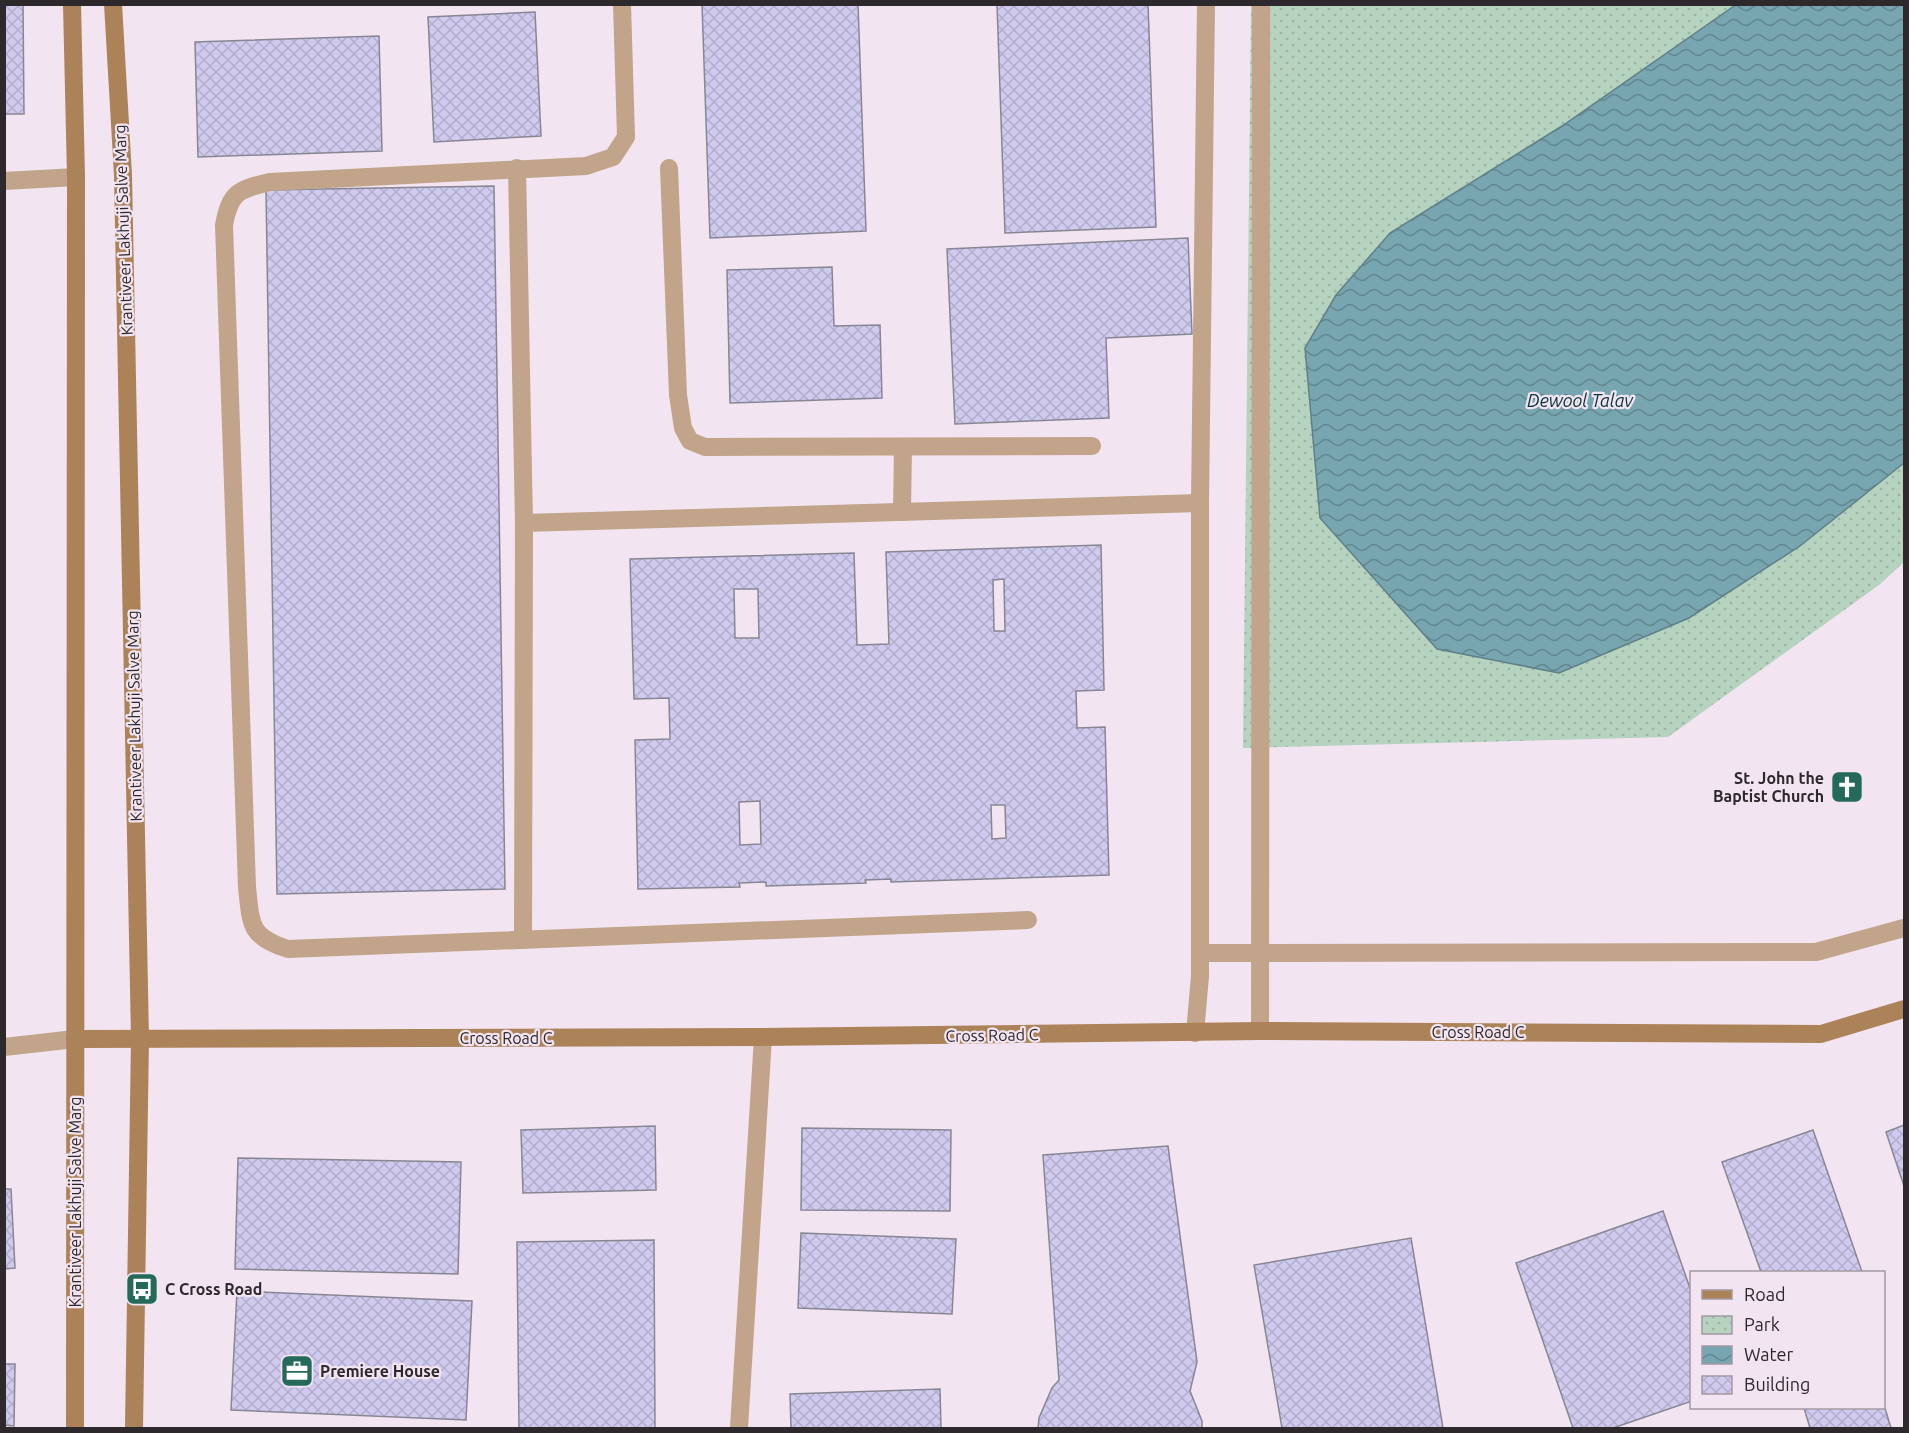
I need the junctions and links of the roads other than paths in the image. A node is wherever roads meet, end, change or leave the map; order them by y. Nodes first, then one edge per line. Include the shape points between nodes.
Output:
1 (72, 4) edge
2 (113, 4) edge
3 (622, 4) edge
4 (1206, 4) edge
5 (1260, 4) edge
6 (518, 168) junction
7 (669, 168) dead end
8 (76, 177) junction
9 (4, 181) edge
10 (1092, 446) dead end
11 (903, 447) junction
12 (1200, 503) junction
13 (902, 512) junction
14 (524, 523) junction
15 (1028, 921) dead end
16 (1905, 928) edge
17 (523, 940) junction
18 (1200, 953) junction
19 (1261, 953) junction
20 (1905, 1009) edge
21 (1260, 1030) junction
22 (1195, 1033) junction
23 (763, 1037) junction
24 (75, 1039) junction
25 (140, 1039) junction
26 (4, 1047) edge
27 (75, 1428) edge
28 (134, 1428) edge
29 (739, 1428) edge

1 - 8 main road, Krantiveer Lakhuji Salve Marg
2 - 25 main road, Krantiveer Lakhuji Salve Marg via 123,175
3 - 6 street via 626,137 613,157 586,166
4 - 12 street
5 - 19 street
6 - 14 street
6 - 17 street via 270,182 244,188 231,200 224,225 248,887 250,915 258,936 288,949
7 - 11 street via 678,395 683,428 690,441 705,447
8 - 9 street
8 - 24 main road, Krantiveer Lakhuji Salve Marg
10 - 11 street
11 - 13 street
12 - 13 street
12 - 18 street
13 - 14 street
14 - 17 street
15 - 17 street
16 - 19 street via 1816,952
18 - 19 street
18 - 22 street
19 - 21 street
20 - 21 main road, Cross Road C via 1821,1034
21 - 22 main road, Cross Road C
22 - 23 main road, Cross Road C
23 - 25 main road, Cross Road C
23 - 29 street
24 - 25 main road, Cross Road C
24 - 26 street
24 - 27 main road, Krantiveer Lakhuji Salve Marg
25 - 28 main road, Krantiveer Lakhuji Salve Marg

